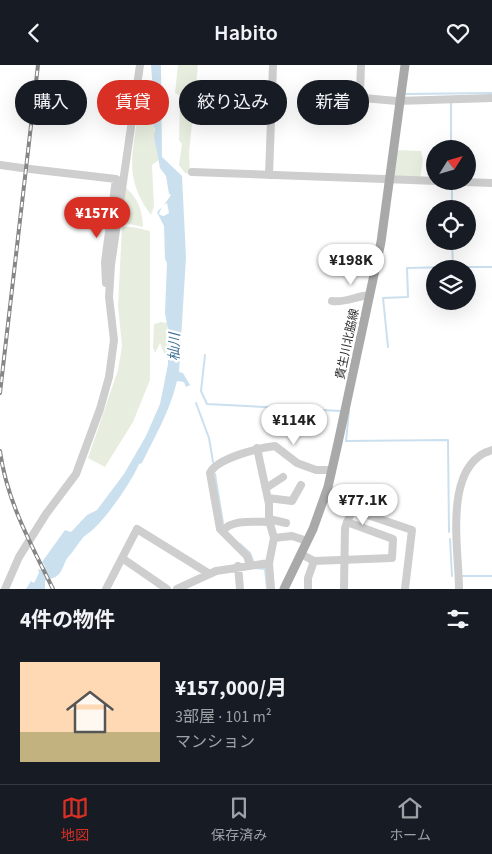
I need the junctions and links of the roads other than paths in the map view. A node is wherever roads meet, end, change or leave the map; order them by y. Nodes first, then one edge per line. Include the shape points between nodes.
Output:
1 (140, 65) edge
2 (273, 65) edge
3 (361, 65) edge
4 (405, 65) edge
5 (492, 98) edge
6 (400, 100) junction
7 (0, 165) edge
8 (22, 168) dead end
9 (30, 169) dead end
10 (192, 172) dead end
11 (270, 175) junction
12 (391, 180) junction
13 (492, 183) edge
14 (370, 295) junction
15 (110, 297) junction
16 (332, 301) dead end
17 (257, 448) junction
18 (492, 450) edge
19 (332, 471) junction
20 (284, 477) dead end
21 (301, 485) dead end
22 (266, 488) junction
23 (325, 497) junction
24 (268, 498) junction
25 (352, 510) junction
26 (269, 521) junction
27 (347, 522) junction
28 (286, 523) dead end
29 (222, 531) junction
30 (274, 538) junction
31 (307, 541) junction
32 (301, 554) junction
33 (122, 558) junction
34 (314, 561) junction
35 (345, 561) junction
36 (269, 563) junction
37 (253, 565) junction
38 (238, 566) junction
39 (208, 573) junction
40 (5, 589) edge
41 (106, 589) edge
42 (167, 589) edge
43 (177, 589) edge
44 (240, 589) edge
45 (271, 589) edge
46 (284, 589) edge
47 (308, 589) edge
48 (344, 589) edge
49 (406, 589) edge
50 (459, 589) edge

1 - 15 street via 118,211
2 - 11 street
3 - 6 street via 361,97
4 - 6 main road, 貴生川北脇線
5 - 6 street
6 - 12 main road, 貴生川北脇線
7 - 8 street
9 - 15 street via 116,179 105,262
10 - 11 street
11 - 12 street
12 - 13 street
12 - 14 main road, 貴生川北脇線
14 - 16 street via 353,297 342,303
14 - 19 main road, 貴生川北脇線
15 - 40 street via 114,340 100,409 76,474 18,557
17 - 19 street via 278,447 297,463 316,470
17 - 22 street
17 - 29 street via 216,465 210,473
18 - 50 street via 470,464 459,486
19 - 23 main road, 貴生川北脇線
20 - 22 street
21 - 24 street via 292,501
22 - 24 street
23 - 25 street
23 - 31 main road, 貴生川北脇線
24 - 26 street
25 - 27 street
25 - 49 street via 412,530
26 - 28 street
26 - 29 street via 238,522
26 - 30 street
27 - 35 street
27 - 35 street via 393,539 392,558
29 - 37 street
30 - 31 street via 292,536
30 - 36 street
31 - 32 main road, 貴生川北脇線
32 - 34 street
32 - 46 main road, 貴生川北脇線
33 - 39 street via 137,529
33 - 41 street
33 - 42 street
34 - 35 street
34 - 47 street
35 - 48 street
36 - 37 street
36 - 45 street
37 - 38 street
38 - 39 street
38 - 44 street
39 - 43 street

